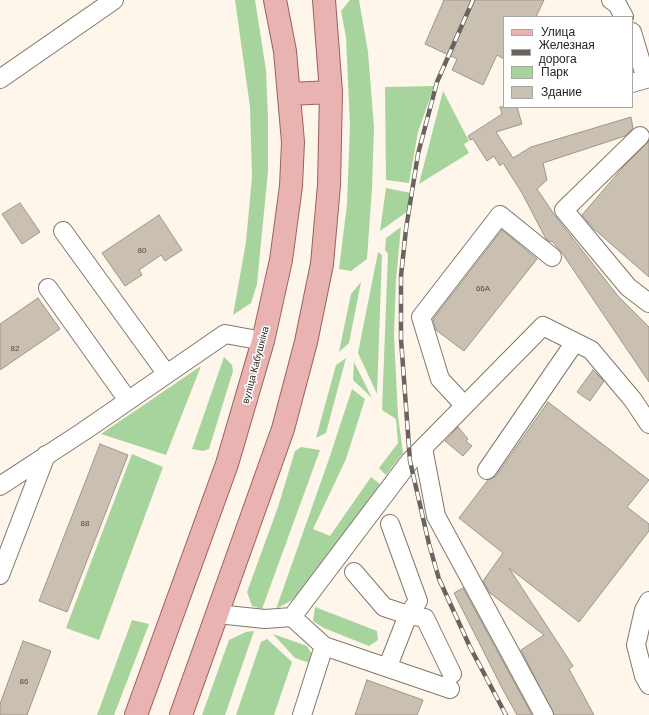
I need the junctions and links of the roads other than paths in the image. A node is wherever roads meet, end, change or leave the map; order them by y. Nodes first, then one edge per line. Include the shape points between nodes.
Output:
1 (114, 0) edge
2 (276, 0) edge
3 (324, 0) edge
4 (611, 0) edge
5 (623, 16) edge
6 (637, 37) edge
7 (0, 79) edge
8 (633, 83) edge
9 (331, 92) junction
10 (290, 94) junction
11 (640, 136) dead end
12 (63, 231) dead end
13 (552, 257) dead end
14 (48, 288) dead end
15 (649, 304) edge
16 (263, 341) junction
17 (576, 342) junction
18 (166, 373) junction
19 (127, 399) junction
20 (464, 405) junction
21 (649, 424) edge
22 (423, 448) junction
23 (46, 455) junction
24 (487, 470) dead end
25 (0, 486) edge
26 (390, 524) dead end
27 (354, 572) dead end
28 (0, 575) edge
29 (649, 601) edge
30 (217, 614) junction
31 (408, 615) junction
32 (292, 617) junction
33 (324, 646) junction
34 (388, 666) junction
35 (649, 685) edge
36 (136, 715) edge
37 (181, 715) edge
38 (302, 715) edge
39 (544, 715) edge

1 - 7 lane
2 - 10 main road, вуліца Кабушкіна
3 - 9 main road
4 - 5 lane via 617,4
6 - 8 lane via 646,78
9 - 10 main road
9 - 30 main road via 326,225 322,264 306,342 283,429
10 - 16 main road, вуліца Кабушкіна via 293,142 291,186 281,260
11 - 15 lane via 564,210 628,287
12 - 18 lane
13 - 20 lane via 500,215 422,317 440,379
14 - 19 lane
16 - 18 lane via 225,334
16 - 36 main road, вуліца Кабушкіна via 227,464
17 - 20 lane via 543,326
17 - 21 lane via 591,350 633,400
17 - 24 lane
18 - 19 lane
19 - 23 lane
20 - 22 lane
22 - 32 lane via 410,461
22 - 39 lane via 436,516
23 - 25 lane
23 - 28 lane
26 - 31 lane via 418,600
27 - 31 lane via 384,608
29 - 35 lane via 644,610 636,645
30 - 32 lane via 266,620
30 - 37 main road
31 - 34 lane
31 - 34 lane via 425,618 451,682
32 - 33 lane
33 - 34 lane
33 - 38 lane

